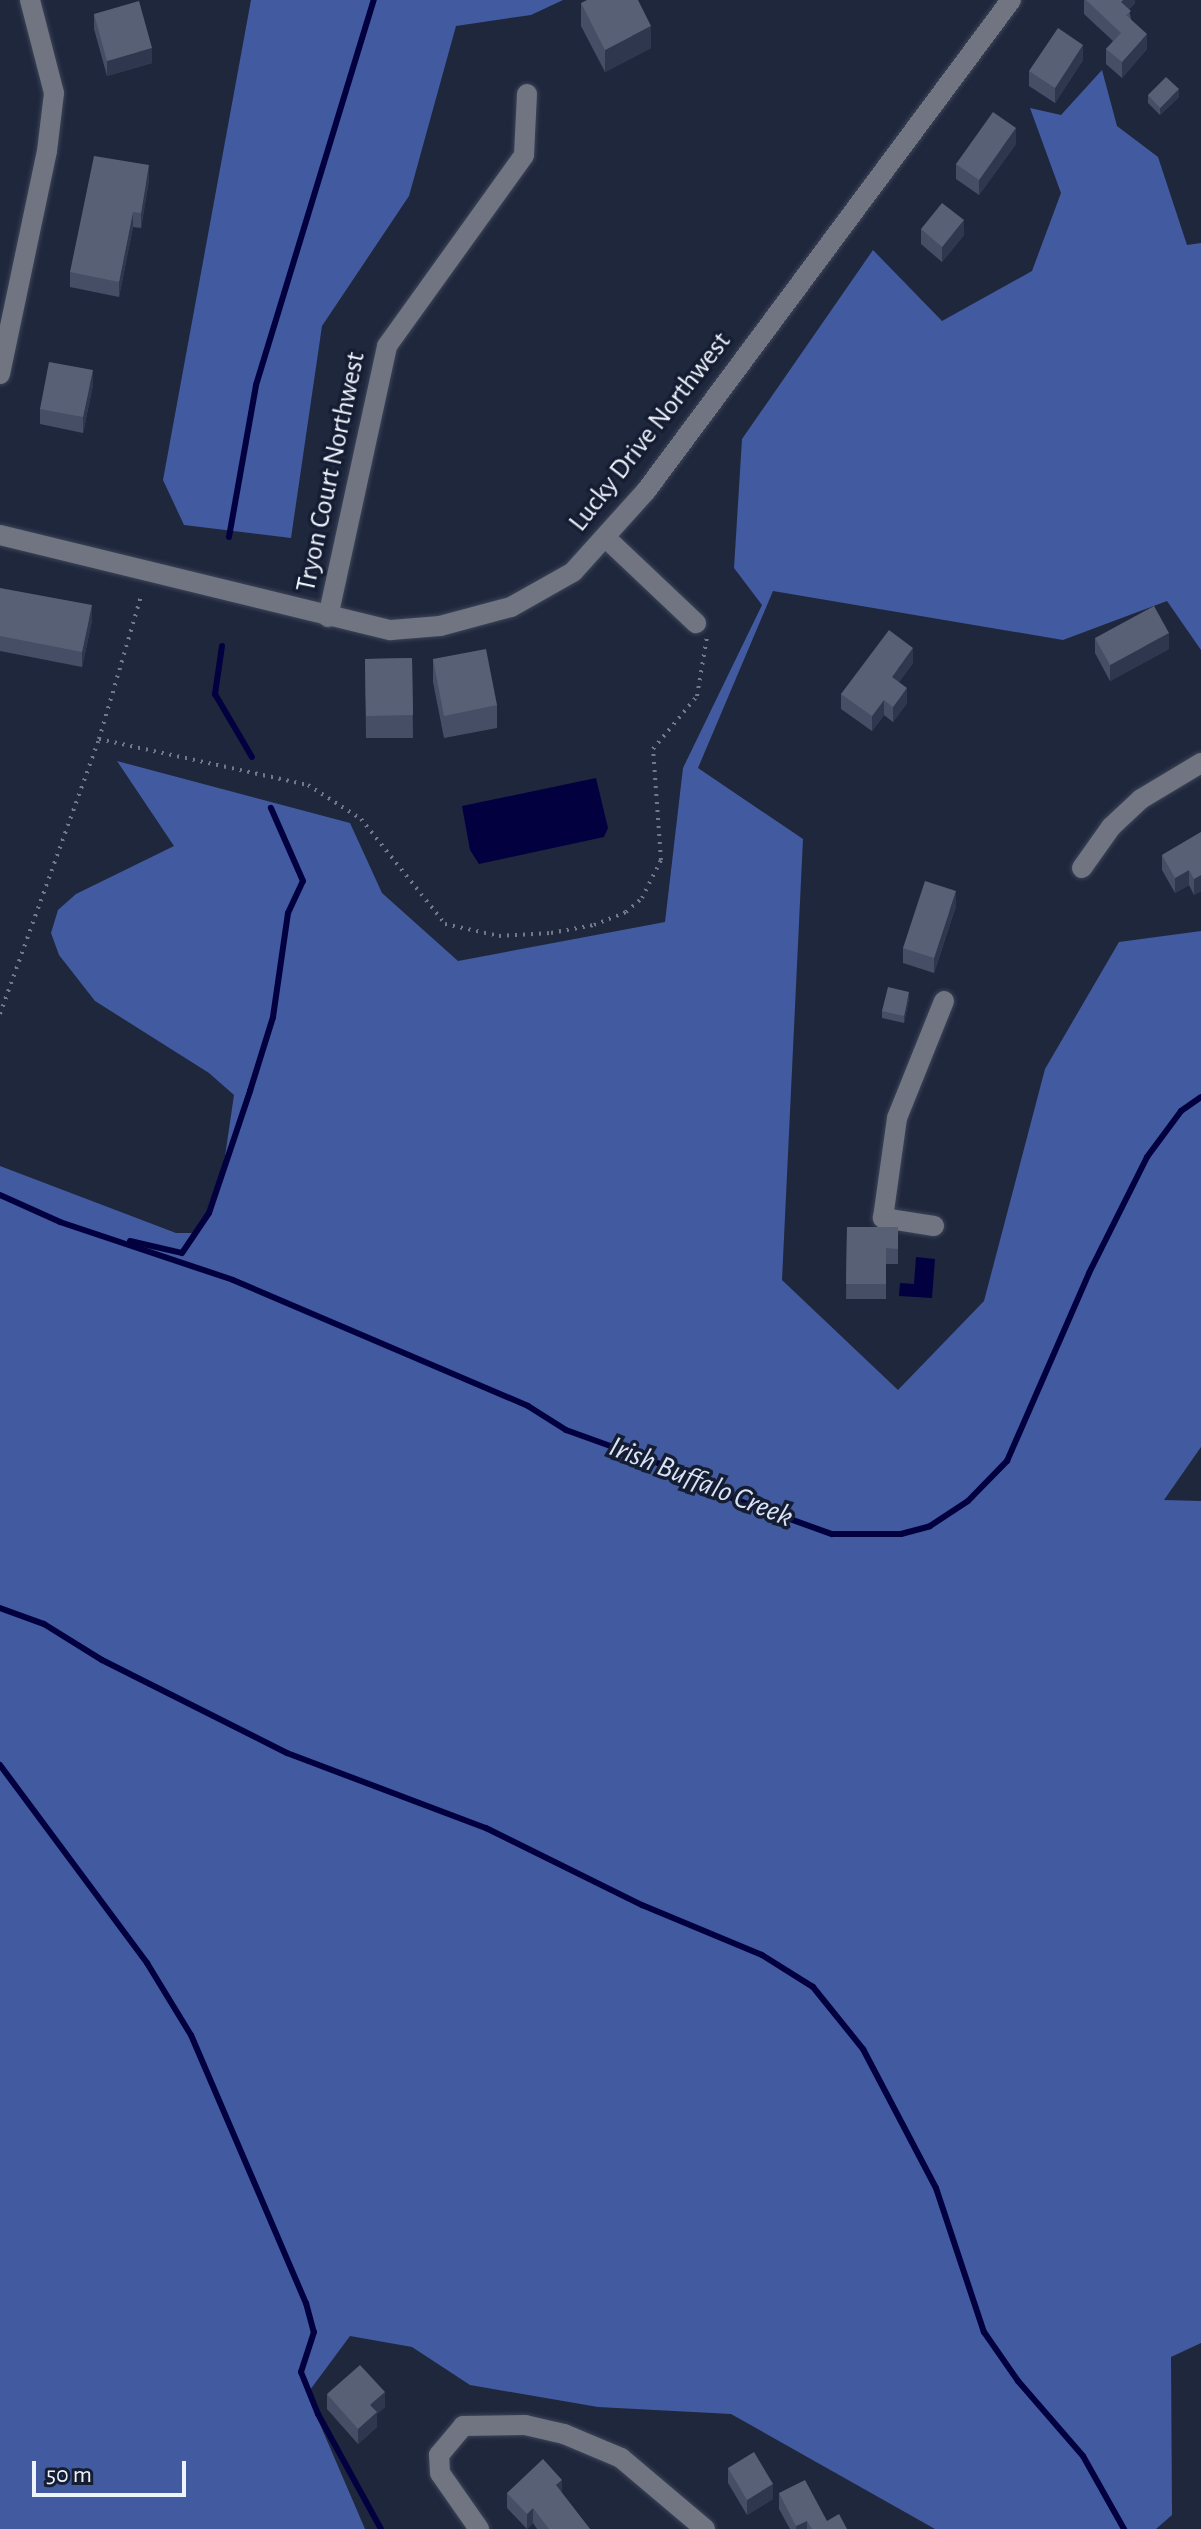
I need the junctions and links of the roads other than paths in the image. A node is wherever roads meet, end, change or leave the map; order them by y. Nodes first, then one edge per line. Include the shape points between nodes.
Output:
1 (30, 0) edge
2 (1011, 0) edge
3 (527, 94) dead end
4 (0, 374) edge
5 (0, 535) edge
6 (606, 538) junction
7 (328, 617) junction
8 (696, 623) road end
9 (1201, 763) edge
10 (1082, 868) dead end
11 (944, 1001) dead end
12 (934, 1226) dead end
13 (479, 2529) edge
14 (705, 2529) edge

1 - 4 street via 54,93 47,151
2 - 6 street, Lucky Drive Northwest
3 - 7 street, Tryon Court Northwest via 524,155 387,346
5 - 7 street, Lucky Drive Northwest
6 - 7 street, Lucky Drive Northwest via 573,572 511,607 440,626 391,630
6 - 8 street
9 - 10 street via 1141,799 1111,827
11 - 12 street via 897,1118 883,1218
13 - 14 street via 440,2473 439,2455 463,2426 525,2425 564,2434 621,2458

